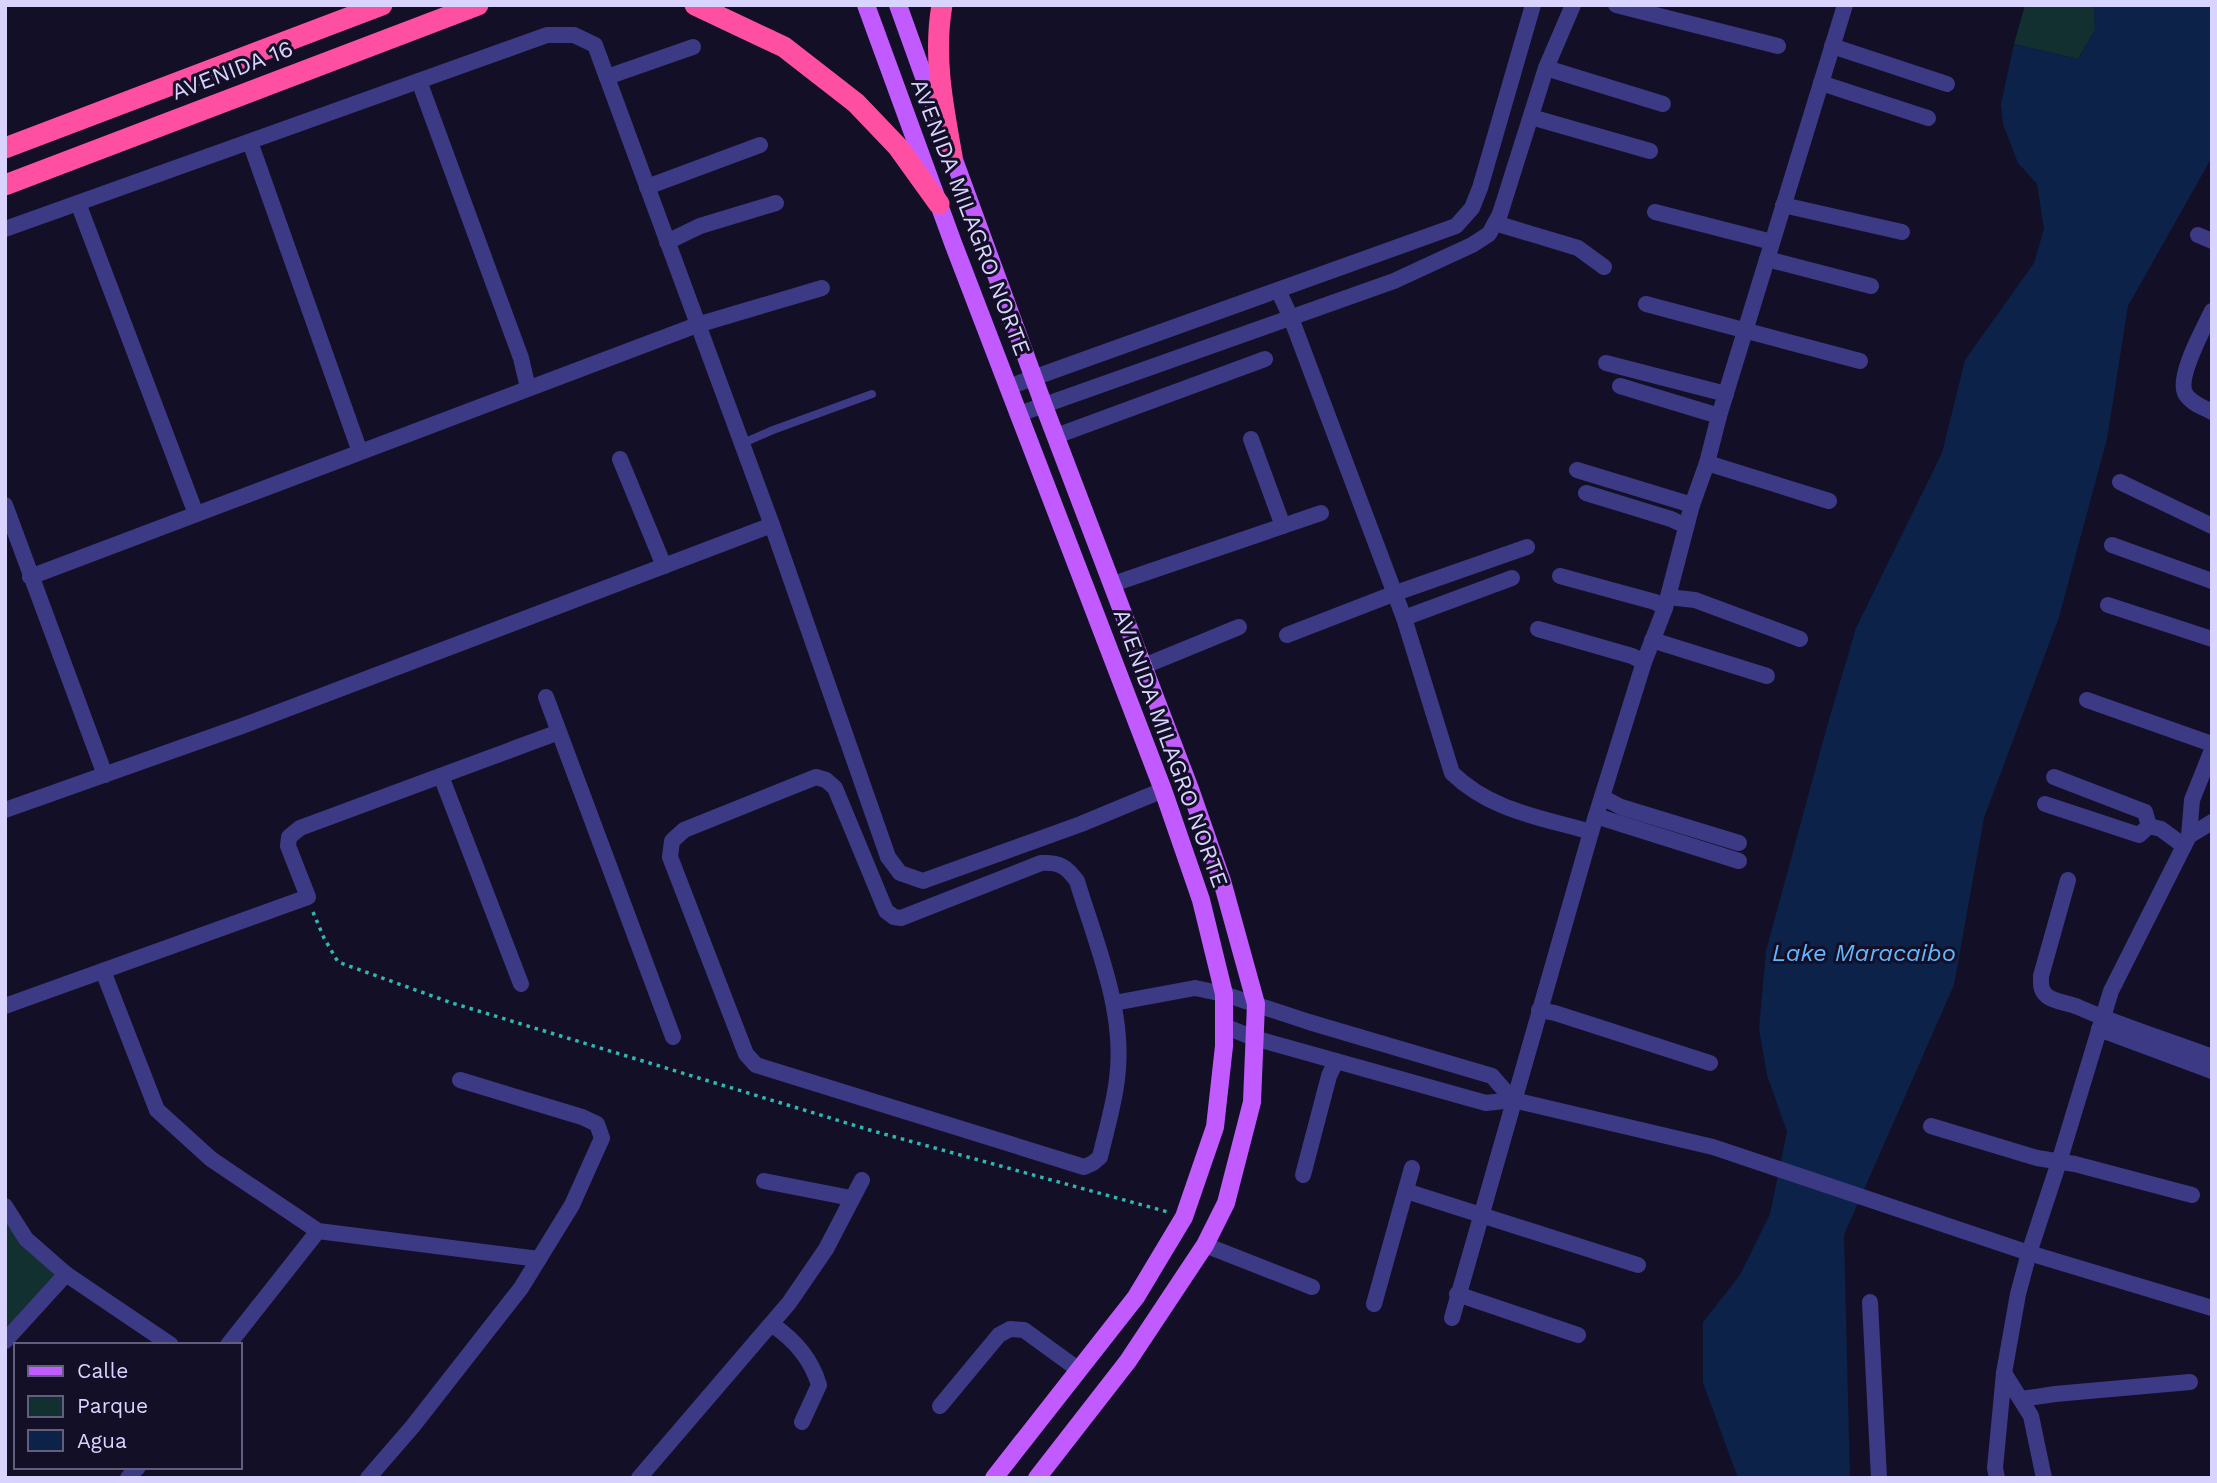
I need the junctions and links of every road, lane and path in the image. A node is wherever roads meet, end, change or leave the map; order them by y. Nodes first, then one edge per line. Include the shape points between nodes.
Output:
1 (382, 5) edge
2 (478, 5) edge
3 (695, 5) edge
4 (866, 5) edge
5 (898, 5) edge
6 (942, 5) edge
7 (1534, 5) edge
8 (1573, 5) edge
9 (1616, 5) edge
10 (1844, 5) edge
11 (1832, 46) junction
12 (693, 47) dead end
13 (1778, 47) dead end
14 (1546, 68) junction
15 (607, 77) junction
16 (419, 81) junction
17 (1821, 83) junction
18 (1947, 84) dead end
19 (1663, 104) dead end
20 (1531, 117) junction
21 (1928, 118) dead end
22 (250, 142) junction
23 (760, 145) dead end
24 (5, 148) edge
25 (1650, 150) dead end
26 (952, 156) junction
27 (5, 185) edge
28 (647, 187) junction
29 (78, 203) junction
30 (776, 203) dead end
31 (939, 204) junction
32 (1783, 205) junction
33 (1655, 212) dead end
34 (1495, 223) junction
35 (5, 229) edge
36 (1902, 232) dead end
37 (667, 242) junction
38 (1772, 242) junction
39 (1767, 259) junction
40 (1604, 267) dead end
41 (1871, 286) dead end
42 (822, 288) dead end
43 (1279, 292) junction
44 (1646, 304) dead end
45 (2212, 311) edge
46 (1291, 318) junction
47 (697, 325) junction
48 (1745, 330) junction
49 (1265, 359) dead end
50 (1860, 360) dead end
51 (1606, 363) dead end
52 (1036, 378) junction
53 (1105, 384) junction
54 (1620, 386) dead end
55 (1008, 387) junction
56 (528, 388) junction
57 (872, 394) dead end
58 (1726, 394) junction
59 (1044, 406) junction
60 (1118, 412) junction
61 (2212, 412) edge
62 (1019, 414) junction
63 (1719, 416) junction
64 (1056, 436) junction
65 (1251, 439) dead end
66 (741, 444) junction
67 (360, 452) junction
68 (620, 459) dead end
69 (1707, 463) junction
70 (1577, 470) dead end
71 (2120, 482) dead end
72 (1586, 493) dead end
73 (1829, 501) dead end
74 (5, 505) edge
75 (1692, 505) junction
76 (1321, 513) dead end
77 (196, 514) junction
78 (772, 525) junction
79 (1283, 526) junction
80 (1686, 526) junction
81 (2212, 526) edge
82 (2112, 545) dead end
83 (1527, 547) dead end
84 (664, 566) junction
85 (1560, 576) dead end
86 (30, 577) junction
87 (1512, 578) dead end
88 (2212, 581) edge
89 (1112, 584) junction
90 (1393, 594) junction
91 (1666, 602) junction
92 (2108, 605) dead end
93 (1404, 618) junction
94 (1239, 627) dead end
95 (1538, 629) dead end
96 (1287, 635) dead end
97 (1800, 639) dead end
98 (2212, 639) edge
99 (1652, 640) junction
100 (1644, 662) junction
101 (1144, 666) junction
102 (1767, 676) dead end
103 (546, 697) dead end
104 (2087, 700) dead end
105 (559, 732) junction
106 (2212, 744) edge
107 (2212, 750) edge
108 (104, 775) junction
109 (441, 776) junction
110 (2054, 777) dead end
111 (1163, 790) junction
112 (1602, 797) junction
113 (2045, 804) dead end
114 (5, 810) edge
115 (1596, 816) junction
116 (2212, 822) edge
117 (2149, 826) junction
118 (1591, 832) junction
119 (2187, 841) junction
120 (1739, 843) dead end
121 (1739, 861) dead end
122 (2068, 880) dead end
123 (307, 897) junction
124 (103, 971) junction
125 (521, 984) dead end
126 (1224, 994) junction
127 (1114, 1003) junction
128 (1256, 1004) junction
129 (5, 1006) edge
130 (1539, 1010) junction
131 (2101, 1024) junction
132 (1224, 1026) junction
133 (673, 1037) dead end
134 (1254, 1038) junction
135 (2212, 1057) edge
136 (1336, 1061) junction
137 (1710, 1063) dead end
138 (2212, 1071) edge
139 (460, 1080) dead end
140 (1513, 1100) junction
141 (1931, 1126) dead end
142 (2059, 1162) junction
143 (1412, 1168) dead end
144 (1303, 1175) dead end
145 (862, 1180) dead end
146 (764, 1181) dead end
147 (1406, 1191) junction
148 (2192, 1195) dead end
149 (851, 1198) junction
150 (5, 1206) edge
151 (1482, 1216) junction
152 (1184, 1217) junction
153 (318, 1231) junction
154 (1205, 1245) junction
155 (2029, 1253) junction
156 (539, 1259) junction
157 (1638, 1265) dead end
158 (66, 1274) junction
159 (1312, 1287) dead end
160 (1457, 1294) junction
161 (1870, 1302) dead end
162 (1374, 1304) dead end
163 (2212, 1308) edge
164 (1452, 1318) dead end
165 (771, 1324) junction
166 (1578, 1335) dead end
167 (5, 1341) edge
168 (168, 1343) edge
169 (230, 1343) edge
170 (1079, 1370) junction
171 (2004, 1373) junction
172 (2190, 1382) dead end
173 (2022, 1399) junction
174 (940, 1406) dead end
175 (802, 1422) dead end
176 (368, 1478) edge
177 (639, 1478) edge
178 (994, 1478) edge
179 (1037, 1478) edge
180 (1879, 1478) edge
181 (1997, 1478) edge
182 (2044, 1478) edge

1 - 24 highway, AVENIDA 16
2 - 27 highway, AVENIDA 16
3 - 31 highway via 784,47 856,103 898,147
4 - 31 main road, AVENIDA MILAGRO NORTE
5 - 26 main road, AVENIDA MILAGRO NORTE
6 - 26 highway via 937,30 939,83
7 - 43 street via 1480,188 1472,208 1457,226
8 - 14 street
9 - 13 street
10 - 11 street
11 - 17 street
11 - 18 street
12 - 15 street
14 - 19 street
14 - 20 street
15 - 16 street via 595,45 574,35 547,35
15 - 28 street
16 - 22 street
16 - 56 street
17 - 21 street
17 - 32 street
20 - 25 street
20 - 34 street
22 - 29 street
22 - 67 street
23 - 28 street
26 - 52 main road, AVENIDA MILAGRO NORTE
28 - 37 street
29 - 35 street
29 - 77 street
30 - 37 street via 701,226
31 - 55 main road, AVENIDA MILAGRO NORTE
32 - 36 street
32 - 38 street
33 - 38 street
34 - 40 street via 1578,248
34 - 46 street via 1489,234 1461,250 1394,281
37 - 47 street
38 - 39 street
39 - 41 street
39 - 48 street
42 - 47 street
43 - 46 street
43 - 52 street
44 - 48 street
45 - 61 street via 2183,378 2185,393
46 - 53 street
46 - 90 street
47 - 56 street
47 - 66 street
48 - 50 street
48 - 58 street
49 - 60 street
51 - 58 street
52 - 55 street
52 - 59 main road, AVENIDA MILAGRO NORTE
53 - 59 street
53 - 60 street
54 - 63 street
55 - 62 main road, AVENIDA MILAGRO NORTE
56 - 67 street
57 - 66 lane
58 - 63 street
59 - 62 street
59 - 64 main road, AVENIDA MILAGRO NORTE
60 - 64 street
62 - 111 main road, AVENIDA MILAGRO NORTE
63 - 69 street
64 - 89 main road, AVENIDA MILAGRO NORTE
65 - 79 street
66 - 78 street
67 - 77 street
68 - 84 street
69 - 73 street
69 - 75 street
70 - 75 street
71 - 81 street
72 - 80 street
74 - 86 street
75 - 80 street
76 - 79 street
77 - 86 street
78 - 84 street
78 - 111 street via 888,857 900,873 923,881
79 - 89 street
80 - 91 street
82 - 88 street
83 - 90 street
84 - 108 street
85 - 91 street
86 - 108 street
87 - 93 street
89 - 101 main road, AVENIDA MILAGRO NORTE
90 - 93 street
90 - 96 street
91 - 97 street via 1695,600
91 - 99 street
92 - 98 street
93 - 118 street via 1452,773 1493,803
94 - 101 street
95 - 100 street
99 - 100 street
99 - 102 street
100 - 112 street
101 - 128 main road, AVENIDA MILAGRO NORTE via 1222,881
103 - 105 street
104 - 106 street
105 - 109 street
105 - 133 street
107 - 119 street via 2192,800
108 - 114 street
109 - 123 street via 300,828 289,837 288,846
109 - 125 street
110 - 117 street via 2145,812
111 - 126 main road, AVENIDA MILAGRO NORTE via 1201,900
112 - 115 street
112 - 120 street
113 - 117 street via 2139,835
115 - 118 street
115 - 121 street
116 - 119 street
117 - 119 street
118 - 130 street
119 - 131 street via 2111,991
122 - 131 street via 2041,988 2049,998 2075,1006
123 - 124 street
123 - 152 path via 338,962 368,973 873,1131
124 - 129 street
124 - 153 street via 157,1110 211,1159
126 - 127 street via 1195,988
126 - 128 street
126 - 132 main road, AVENIDA MILAGRO NORTE
127 - 127 street via 1077,881 1056,862 1041,863 894,917 886,911 835,788 816,777 684,830 672,841 670,858 746,1054 756,1065 1084,1167 1100,1157 1117,1079
128 - 134 main road, AVENIDA MILAGRO NORTE
128 - 140 street via 1492,1076
130 - 137 street
130 - 140 street
131 - 135 street via 2120,1023
131 - 138 street
131 - 142 street
132 - 134 street
132 - 152 main road, AVENIDA MILAGRO NORTE via 1215,1127
134 - 136 street
134 - 154 main road, AVENIDA MILAGRO NORTE via 1252,1102 1240,1156 1226,1203
136 - 140 street via 1486,1103
136 - 144 street
139 - 156 street via 582,1117 601,1130 602,1138 572,1205
140 - 151 street
140 - 155 street via 1713,1147
141 - 142 street
142 - 148 street
142 - 155 street
143 - 147 street
145 - 149 street
146 - 149 street
147 - 151 street
147 - 162 street
149 - 165 street via 826,1249
150 - 158 street via 26,1239
151 - 157 street
151 - 160 street
152 - 170 main road, AVENIDA MILAGRO NORTE via 1136,1297
153 - 156 street
153 - 169 street
154 - 159 street
154 - 179 main road, AVENIDA MILAGRO NORTE via 1128,1361
155 - 163 street
155 - 171 street
156 - 176 street via 521,1288
158 - 167 street
158 - 168 street
160 - 164 street
160 - 166 street
161 - 180 street
165 - 175 street via 788,1335 813,1365 819,1385
165 - 177 street
170 - 174 street via 1024,1330 1010,1329 999,1335
170 - 178 main road, AVENIDA MILAGRO NORTE
171 - 173 street
171 - 181 street
172 - 173 street
173 - 182 street via 2031,1416

